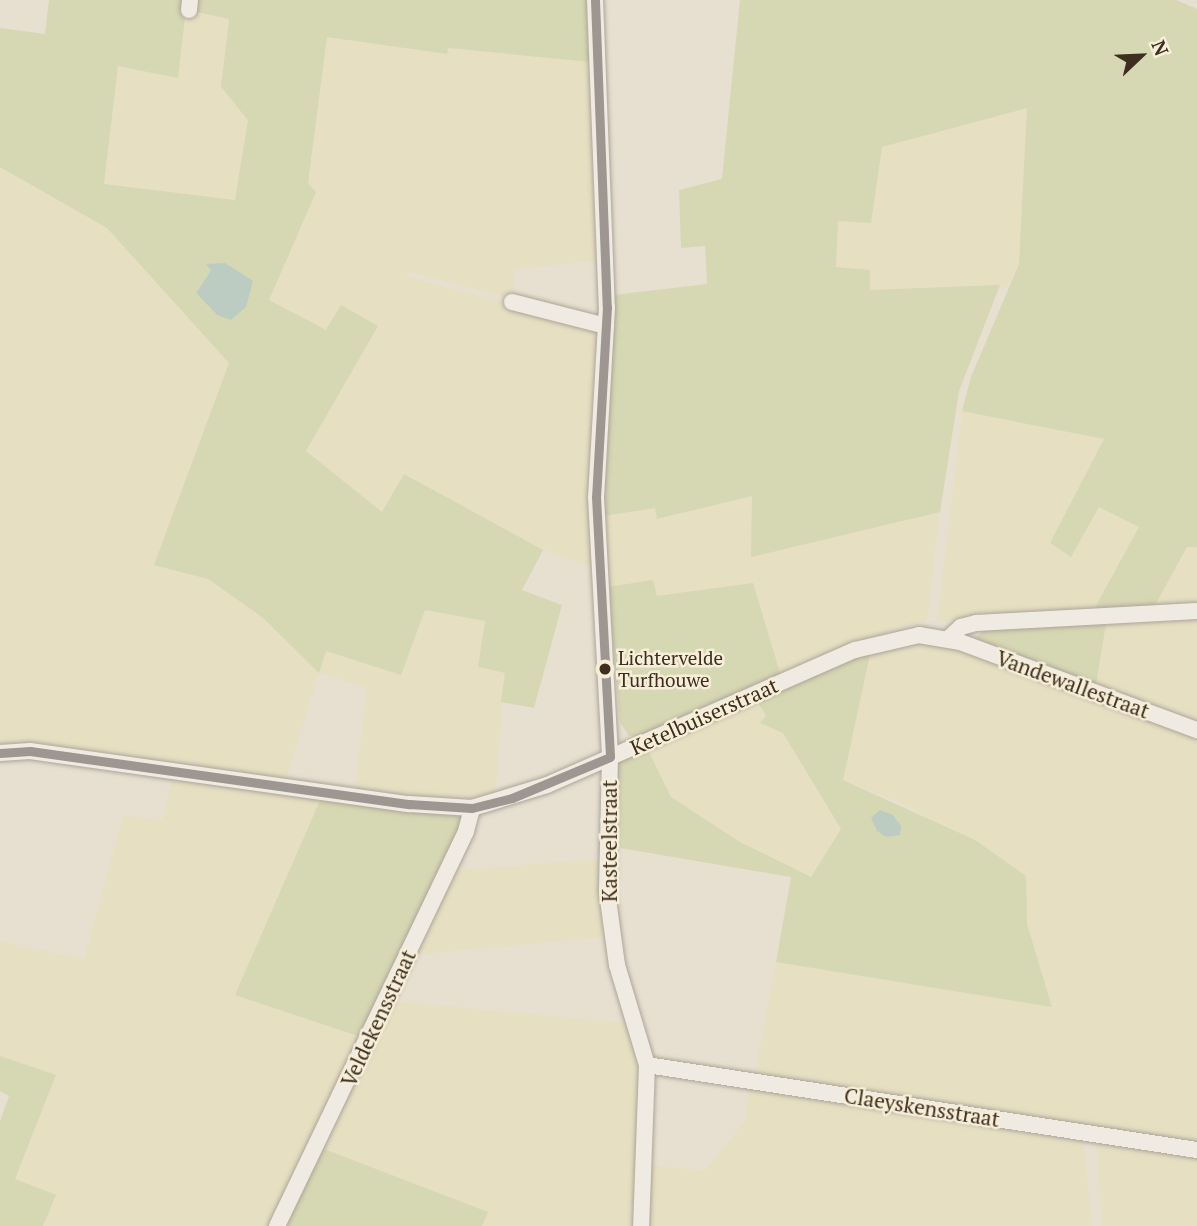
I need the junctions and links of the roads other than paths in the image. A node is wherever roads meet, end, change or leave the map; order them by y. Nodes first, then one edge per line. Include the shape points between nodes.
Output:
1 (595, 0) edge
2 (512, 302) dead end
3 (606, 326) junction
4 (1197, 611) edge
5 (948, 639) junction
6 (1197, 730) edge
7 (0, 753) edge
8 (610, 757) junction
9 (472, 808) junction
10 (647, 1065) junction
11 (1197, 1150) edge
12 (277, 1226) edge
13 (641, 1226) edge

1 - 3 street, Kasteelstraat
2 - 3 street
3 - 8 street, Kasteelstraat via 596,497
4 - 5 street via 976,623 961,627
5 - 6 street, Vandewallestraat
5 - 8 street, Ketelbuiserstraat via 901,636 855,650
7 - 9 street, Ketelbuiserstraat via 30,751 409,804
8 - 9 street, Ketelbuiserstraat via 512,798
8 - 10 street, Kasteelstraat via 610,919 617,965
9 - 12 street, Veldekensstraat via 461,843
10 - 11 street, Claeyskensstraat
10 - 13 street, Kasteelstraat

